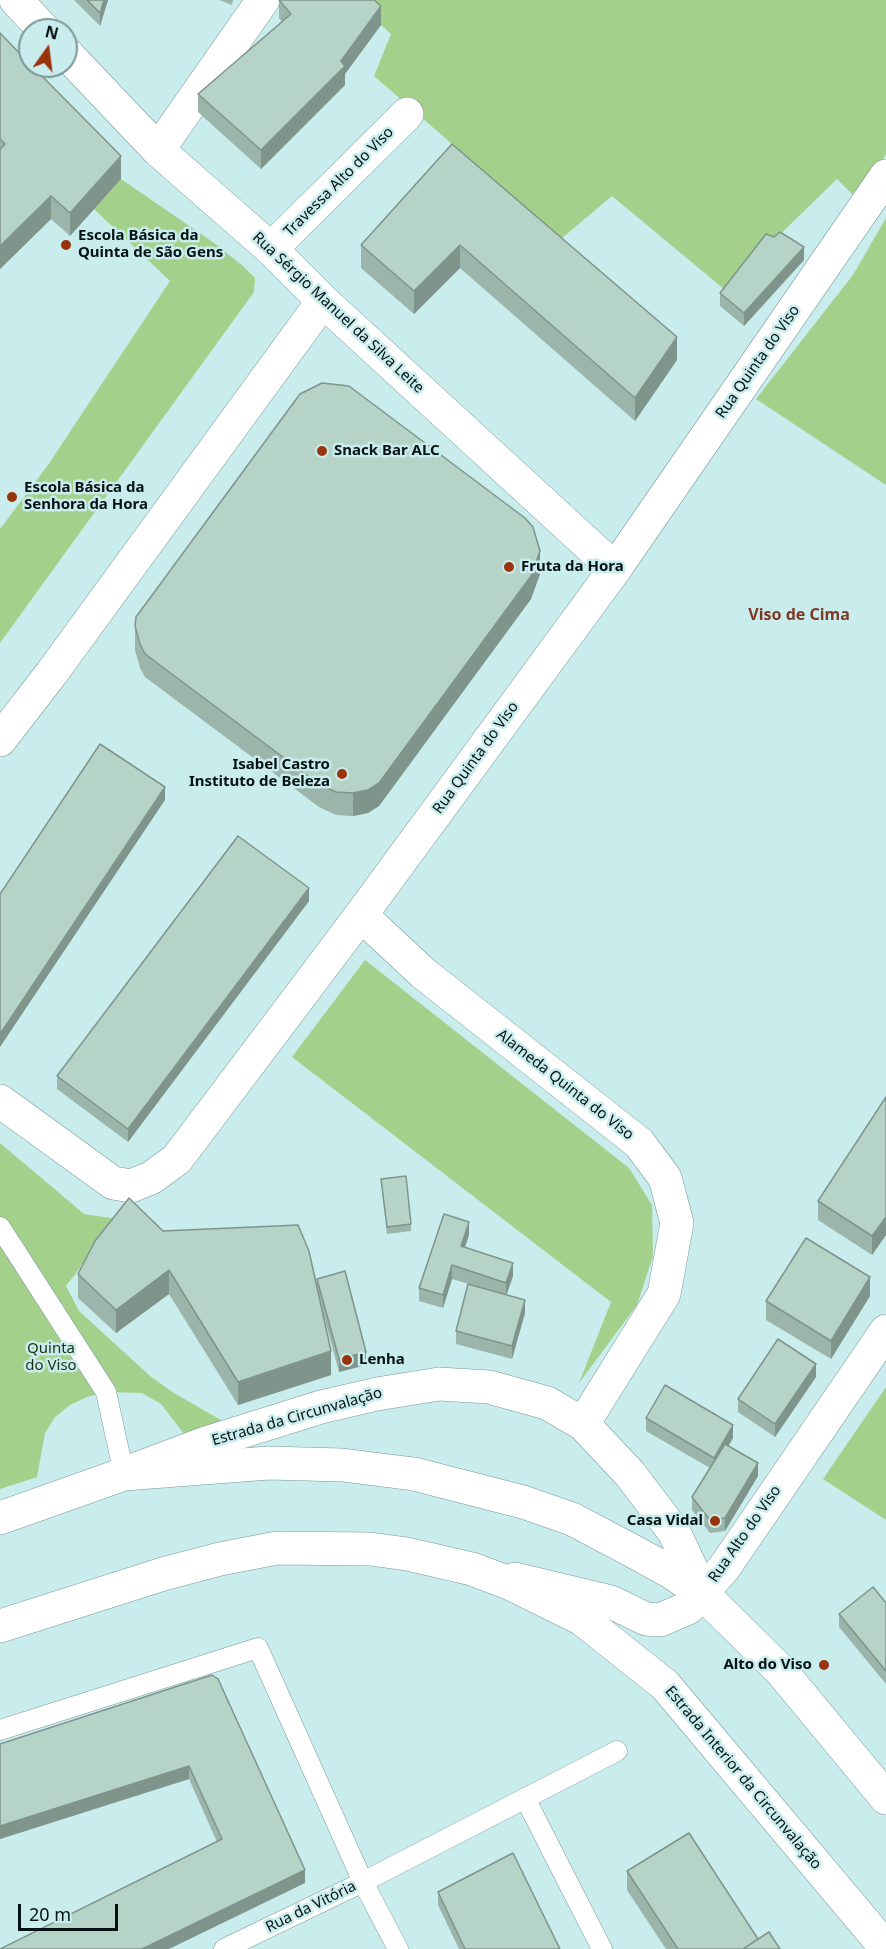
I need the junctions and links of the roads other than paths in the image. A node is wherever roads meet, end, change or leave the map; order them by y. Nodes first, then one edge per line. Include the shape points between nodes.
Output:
1 (16, 0) edge
2 (263, 0) edge
3 (33, 18) edge
4 (78, 66) edge
5 (407, 114) dead end
6 (158, 150) junction
7 (886, 176) edge
8 (271, 249) junction
9 (323, 302) junction
10 (615, 569) junction
11 (0, 740) edge
12 (361, 915) junction
13 (0, 1101) edge
14 (0, 1227) edge
15 (886, 1331) edge
16 (583, 1424) junction
17 (124, 1474) junction
18 (0, 1518) edge
19 (472, 1569) junction
20 (703, 1594) junction
21 (0, 1626) edge
22 (0, 1730) edge
23 (617, 1750) dead end
24 (525, 1798) junction
25 (886, 1798) edge
26 (363, 1882) junction
27 (886, 1948) edge
28 (224, 1949) edge
29 (398, 1949) edge
30 (602, 1949) edge

1 - 3 street
2 - 6 street
4 - 6 street, Rua Sérgio Manuel da Silva Leite
5 - 8 street, Travessa Alto do Viso
6 - 8 street, Rua Sérgio Manuel da Silva Leite
7 - 10 street, Rua Quinta do Viso
8 - 9 street, Rua Sérgio Manuel da Silva Leite
9 - 10 street, Rua Sérgio Manuel da Silva Leite
9 - 11 street
10 - 12 street, Rua Quinta do Viso
12 - 13 street, Rua Quinta do Viso via 177,1159 152,1178 131,1186 113,1183
12 - 16 street, Alameda Quinta do Viso via 423,972 639,1143 665,1178 677,1223 664,1294
14 - 17 lane via 106,1392
15 - 20 street, Rua Alto do Viso
16 - 17 street, Estrada da Circunvalação via 547,1403 489,1387 439,1384 321,1407
16 - 20 street, Estrada da Circunvalação via 630,1474 674,1532
17 - 18 street
17 - 20 street via 269,1463 342,1465 414,1474 572,1519 671,1572
19 - 20 street, Rua Alto do Viso via 611,1602 646,1619 674,1616
19 - 21 street, Estrada Interior da Circunvalação via 370,1549 277,1548 163,1574
19 - 27 street, Estrada Interior da Circunvalação via 582,1619 665,1685
20 - 25 street via 781,1671
22 - 26 lane via 258,1648
23 - 24 lane
24 - 26 lane
24 - 30 lane
26 - 28 lane, Rua da Vitória
26 - 29 lane, Rua da Vitória

